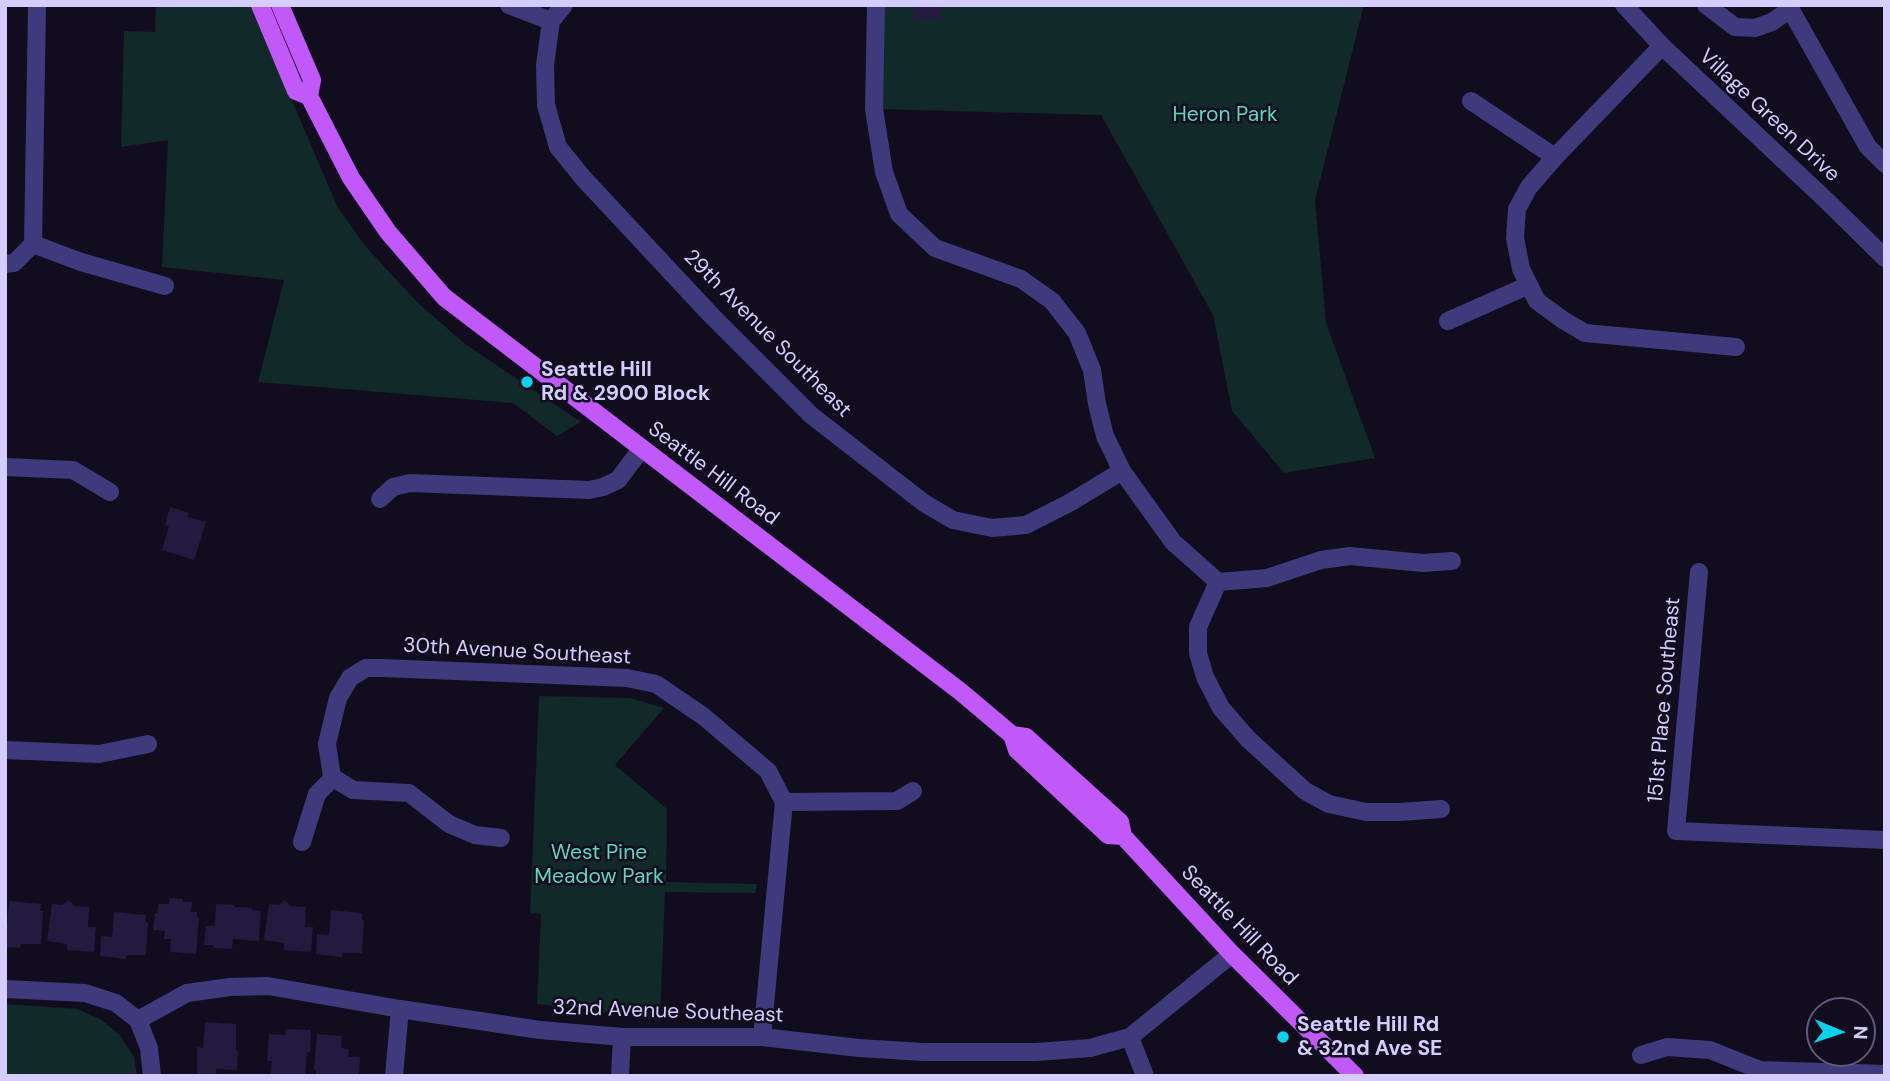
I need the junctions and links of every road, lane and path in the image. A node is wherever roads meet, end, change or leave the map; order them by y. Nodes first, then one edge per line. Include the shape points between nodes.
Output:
1 (37, 5) edge
2 (260, 5) edge
3 (280, 5) edge
4 (509, 5) edge
5 (564, 5) edge
6 (876, 5) edge
7 (1624, 5) edge
8 (1706, 5) edge
9 (1789, 7) edge
10 (551, 21) junction
11 (1662, 46) junction
12 (309, 96) junction
13 (1471, 100) dead end
14 (1555, 157) junction
15 (1885, 164) edge
16 (33, 244) junction
17 (1885, 258) edge
18 (5, 264) edge
19 (1529, 285) junction
20 (165, 286) dead end
21 (1448, 321) dead end
22 (1736, 347) dead end
23 (642, 448) junction
24 (5, 467) edge
25 (1122, 471) junction
26 (110, 492) dead end
27 (380, 499) dead end
28 (1452, 561) dead end
29 (1699, 572) dead end
30 (1217, 582) junction
31 (148, 744) dead end
32 (5, 750) edge
33 (334, 777) junction
34 (914, 792) dead end
35 (784, 803) junction
36 (1441, 809) dead end
37 (501, 838) dead end
38 (1885, 840) edge
39 (302, 842) dead end
40 (1232, 954) junction
41 (5, 989) edge
42 (400, 1009) junction
43 (138, 1020) junction
44 (622, 1037) junction
45 (762, 1037) junction
46 (1130, 1037) junction
47 (1640, 1055) dead end
48 (1760, 1073) edge
49 (1885, 1074) edge
50 (152, 1076) edge
51 (394, 1076) edge
52 (620, 1076) edge
53 (1145, 1076) edge
54 (1355, 1076) edge
55 (1361, 1076) edge

1 - 16 street
2 - 12 main road, Seattle Hill Road via 296,91
3 - 12 main road, Seattle Hill Road via 312,80
4 - 10 street
5 - 10 street
6 - 25 street via 874,109 884,172 899,214 935,248 1021,279 1052,301 1077,333 1092,370 1105,436
7 - 11 street, Village Green Drive
8 - 9 street via 1735,27 1755,28 1772,23
9 - 15 street via 1868,147
10 - 25 street, 29th Avenue Southeast via 546,105 558,147 711,315 821,423 923,503 953,520 992,528 1026,525
11 - 14 street
11 - 17 street, Village Green Drive
12 - 23 main road, Seattle Hill Road via 351,178 388,232 444,297
13 - 14 street
14 - 19 street via 1517,209 1515,238
16 - 18 street via 14,263
16 - 20 street
19 - 21 street
19 - 22 street via 1537,301 1585,333
23 - 27 street via 618,480 589,490 410,482 393,487
23 - 40 main road, Seattle Hill Road via 1012,735 1026,737 1119,822 1123,836
24 - 26 street via 74,470
25 - 30 street via 1173,542
28 - 30 street via 1350,556 1321,560 1267,578
29 - 38 street, 151st Place Southeast via 1676,831
30 - 36 street via 1198,627 1198,653 1221,708 1248,739 1305,792 1329,804 1366,812
31 - 32 street via 99,754
33 - 35 street, 30th Avenue Southeast via 327,744 338,698 349,678 366,668 628,678 656,684 703,716 768,771
33 - 37 street via 353,790 410,793 449,824 475,835
33 - 39 street via 317,794
34 - 35 street via 897,801
35 - 45 street
40 - 46 street, 32nd Avenue Southeast
40 - 54 main road, Seattle Hill Road
41 - 43 street via 85,993 117,1003
42 - 43 street, 32nd Avenue Southeast via 268,986 230,986 187,993
42 - 44 street, 32nd Avenue Southeast
42 - 51 street
43 - 50 street via 149,1048
44 - 45 street, 32nd Avenue Southeast
44 - 52 street
45 - 46 street, 32nd Avenue Southeast via 923,1052 1036,1052 1090,1048
46 - 53 street
47 - 48 street via 1667,1047 1710,1050
48 - 49 street
54 - 55 main road, Seattle Hill Road

